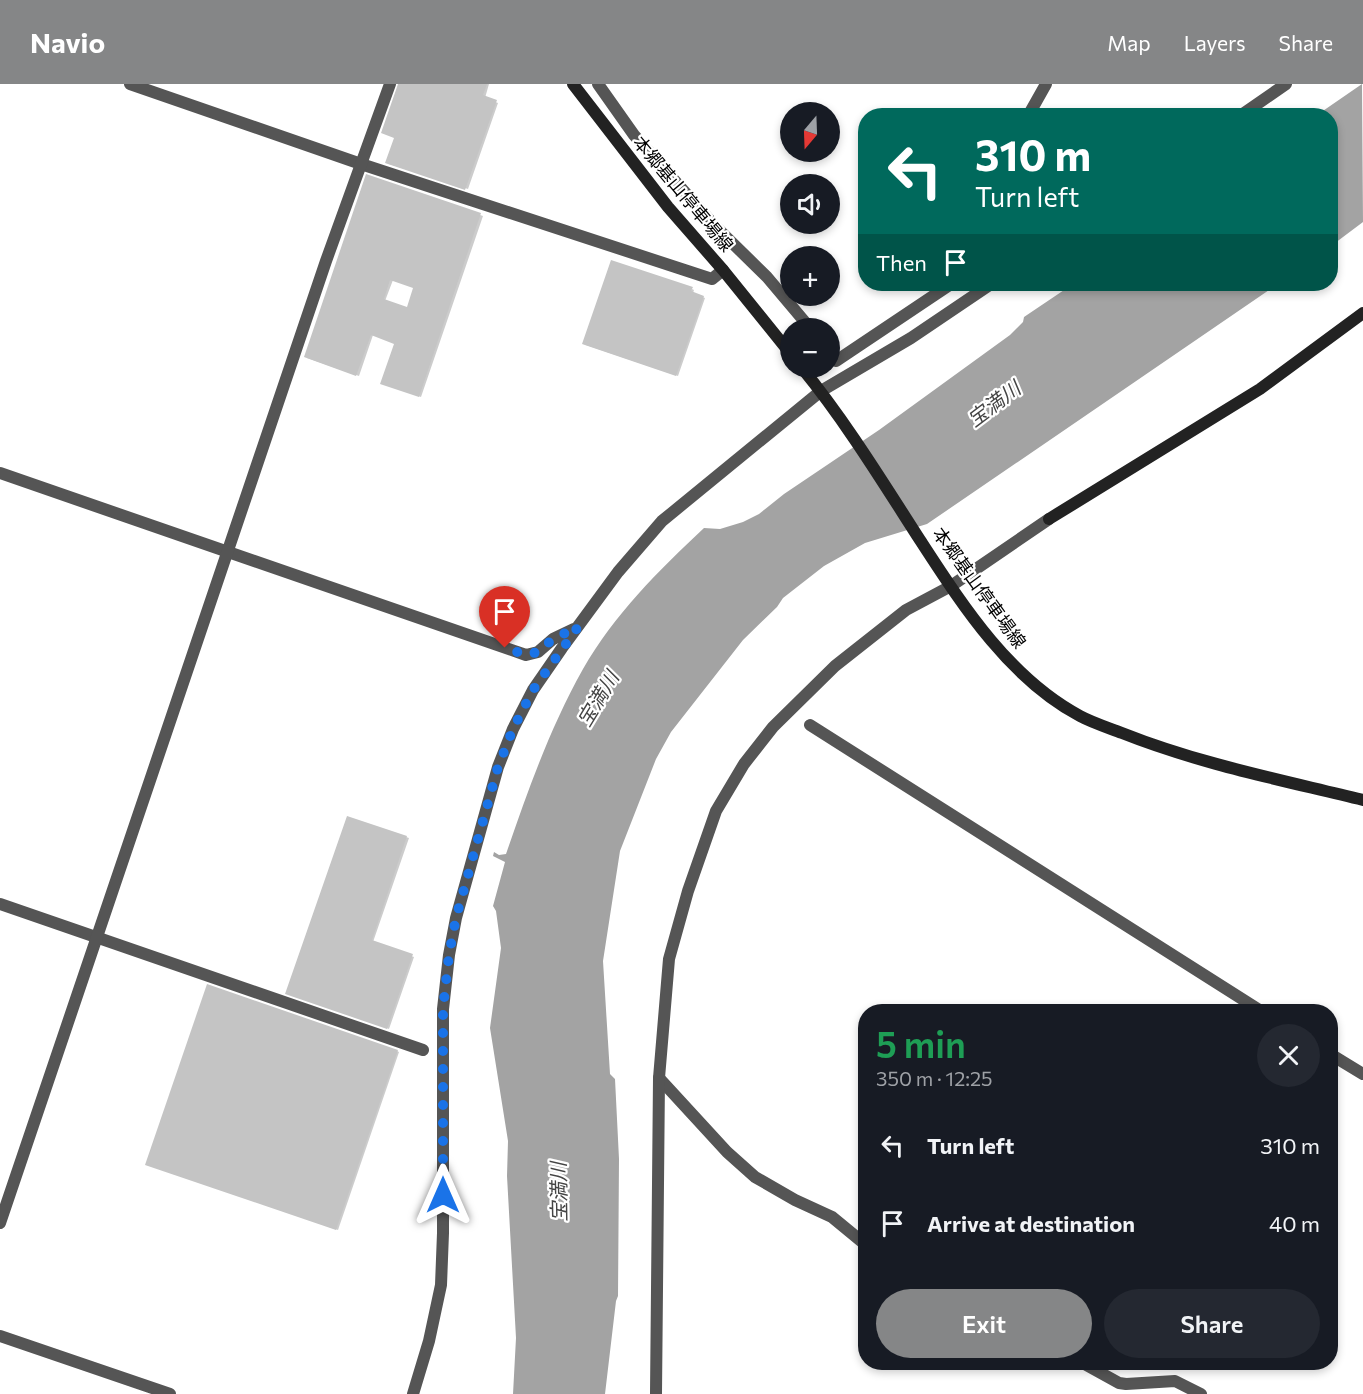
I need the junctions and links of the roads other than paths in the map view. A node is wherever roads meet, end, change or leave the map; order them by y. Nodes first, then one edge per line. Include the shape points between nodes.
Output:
1 (130, 84) edge
2 (390, 84) edge
3 (573, 84) edge
4 (598, 84) edge
5 (1046, 84) edge
6 (1286, 84) edge
7 (1032, 108) edge
8 (1252, 108) edge
9 (361, 164) junction
10 (723, 270) junction
11 (941, 291) edge
12 (981, 291) edge
13 (1363, 313) edge
14 (802, 318) edge
15 (780, 341) edge
16 (840, 358) edge
17 (810, 378) edge
18 (821, 391) junction
19 (0, 473) edge
20 (1049, 519) joint
21 (229, 553) junction
22 (949, 583) junction
23 (578, 627) junction
24 (810, 725) dead end
25 (1363, 799) edge
26 (0, 904) edge
27 (96, 937) junction
28 (1250, 1004) edge
29 (423, 1050) dead end
30 (1338, 1059) edge
31 (1363, 1074) edge
32 (660, 1078) junction
33 (0, 1223) edge
34 (858, 1238) edge
35 (0, 1336) edge
36 (1095, 1370) edge
37 (170, 1394) edge
38 (413, 1394) edge
39 (656, 1394) edge
40 (1201, 1394) edge

1 - 9 street
2 - 9 street
3 - 10 main road, 本郷基山停車場線 via 668,207
4 - 14 street via 642,144
5 - 7 street
6 - 8 street
9 - 10 street via 712,279
9 - 21 street
10 - 15 main road, 本郷基山停車場線
11 - 16 street
12 - 18 street
13 - 20 main road via 1260,389
17 - 18 main road, 本郷基山停車場線
18 - 22 main road, 本郷基山停車場線
18 - 23 street via 662,521
19 - 21 street
20 - 22 street
21 - 23 street via 526,655 538,652 553,639
21 - 27 street
22 - 25 main road, 本郷基山停車場線 via 999,651 1036,687 1080,716 1162,749
22 - 32 street via 906,610 834,666 773,727 738,773 716,811 669,959
23 - 38 street via 533,690 513,729 498,767 456,918 443,1009 441,1285
24 - 28 street
26 - 27 street
27 - 29 street
27 - 33 street
30 - 31 street
32 - 34 street via 755,1177 832,1216
32 - 39 street
35 - 37 street
36 - 40 street via 1119,1383 1175,1381

